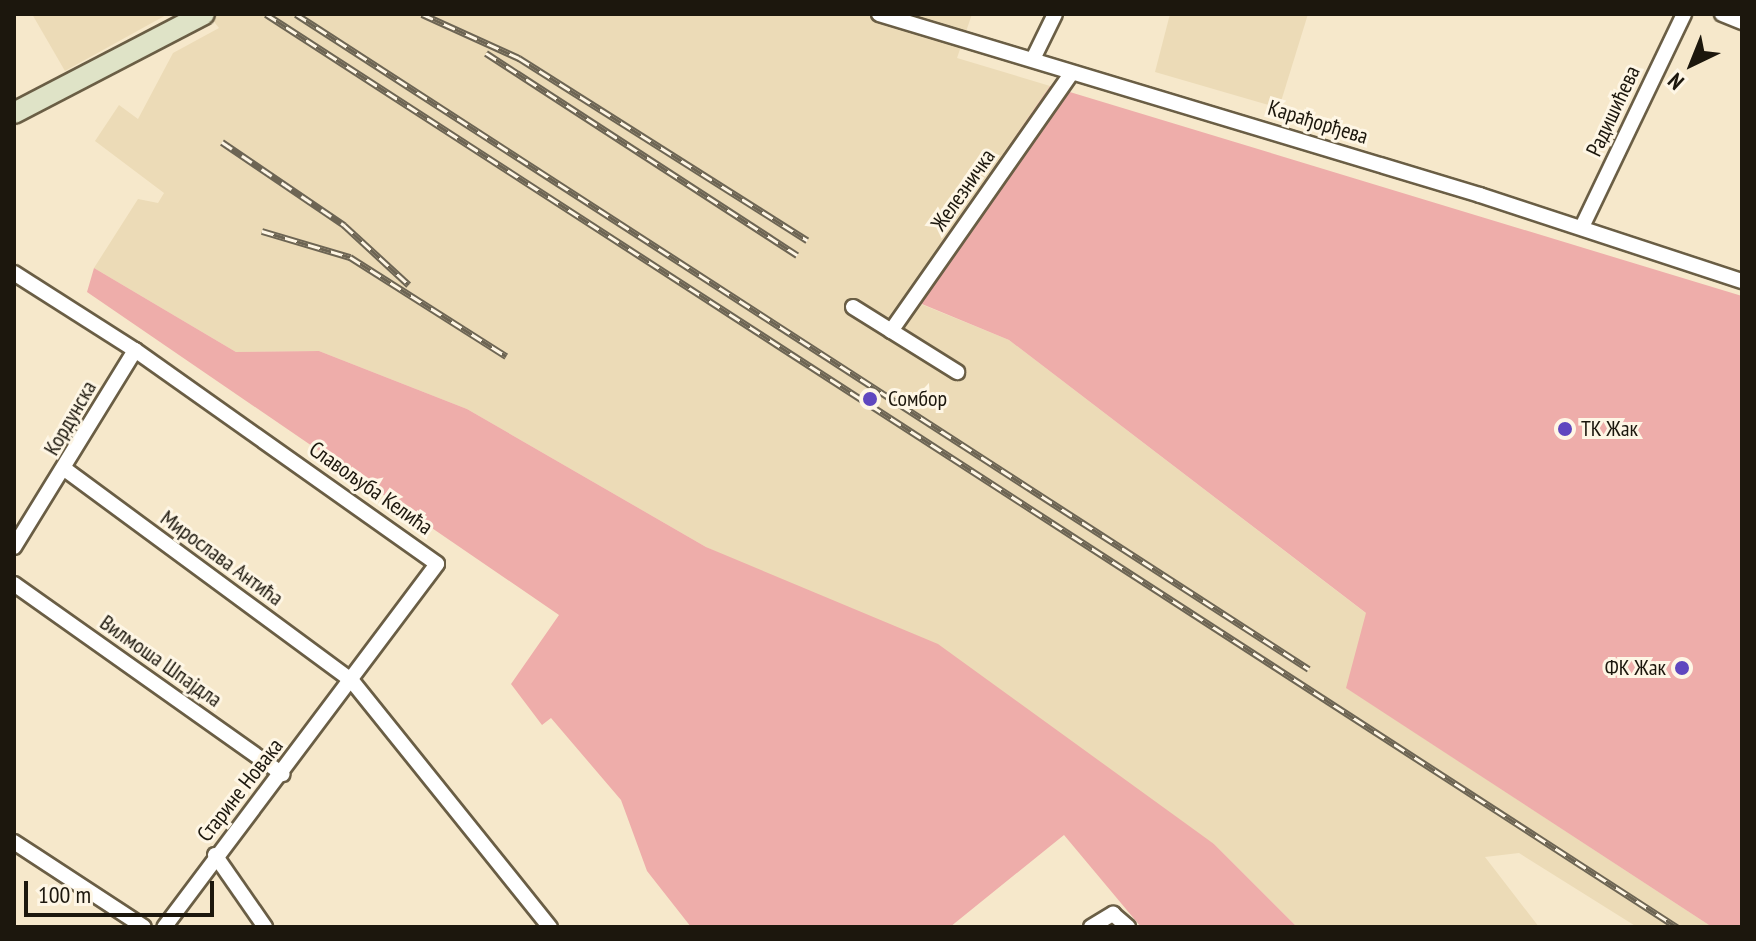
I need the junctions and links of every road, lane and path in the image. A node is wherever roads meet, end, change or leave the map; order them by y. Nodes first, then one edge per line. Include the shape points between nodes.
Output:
1 (204, 14) edge
2 (879, 14) edge
3 (1055, 14) edge
4 (1684, 14) edge
5 (1722, 14) edge
6 (1742, 22) edge
7 (1033, 59) junction
8 (1071, 74) junction
9 (14, 113) edge
10 (1582, 227) junction
11 (14, 273) edge
12 (1742, 281) edge
13 (853, 307) dead end
14 (891, 331) junction
15 (135, 350) junction
16 (957, 372) dead end
17 (66, 470) junction
18 (14, 547) edge
19 (14, 584) edge
20 (352, 681) junction
21 (282, 774) junction
22 (14, 842) edge
23 (215, 855) junction
24 (144, 927) edge
25 (164, 927) edge
26 (265, 927) edge
27 (550, 927) edge
28 (1091, 927) edge
29 (1128, 927) edge

1 - 9 main road
2 - 7 street, Карађорђева
3 - 7 street
4 - 10 street, Радишићева
5 - 6 street
7 - 8 street, Карађорђева
8 - 10 street, Карађорђева
8 - 14 street, Железничка
10 - 12 street, Карађорђева
11 - 15 street, Славољуба Келића
13 - 14 street
14 - 16 street
15 - 17 street, Кордунска
15 - 20 street, Славољуба Келића via 437,564
17 - 18 street, Кордунска
17 - 20 street, Мирослава Антића
19 - 21 street, Вилмоша Шпајдла
20 - 21 street, Старине Новака
20 - 27 street
21 - 23 street, Старине Новака
22 - 24 street
23 - 25 street, Старине Новака
23 - 26 street
28 - 29 street via 1113,914

